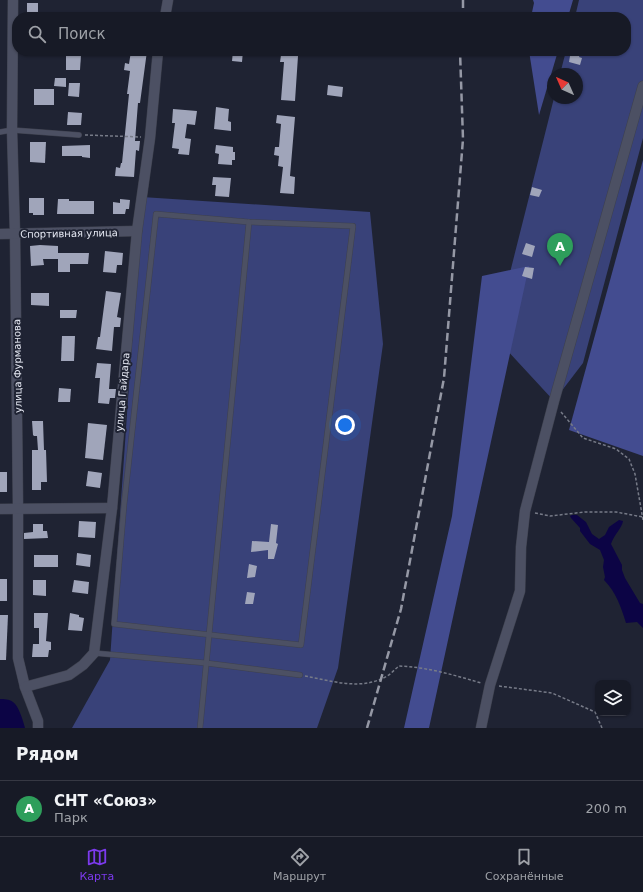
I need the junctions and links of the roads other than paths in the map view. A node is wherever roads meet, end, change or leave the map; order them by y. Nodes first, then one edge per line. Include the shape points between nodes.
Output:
1 (13, 0) edge
2 (168, 0) edge
3 (13, 12) edge
4 (166, 12) edge
5 (13, 56) edge
6 (158, 56) edge
7 (643, 86) edge
8 (12, 130) junction
9 (0, 132) edge
10 (79, 135) road end
11 (249, 222) junction
12 (137, 231) junction
13 (0, 234) edge
14 (15, 234) junction
15 (18, 508) junction
16 (112, 508) junction
17 (0, 509) edge
18 (209, 635) junction
19 (94, 653) junction
20 (206, 664) junction
21 (300, 675) road end
22 (25, 687) junction
23 (38, 728) edge
24 (200, 728) edge
25 (481, 728) edge

1 - 3 street, улица Фурманова
2 - 4 street
5 - 8 street, улица Фурманова
6 - 12 street, улица Гайдара via 144,198
7 - 25 street via 525,510 520,591 490,685
8 - 9 lane
8 - 10 lane
8 - 14 street, улица Фурманова
11 - 18 lane
11 - 18 lane via 156,214 124,505 114,624
11 - 18 lane via 353,226 301,645
12 - 14 street, Спортивная улица
12 - 16 street, улица Гайдара
13 - 14 street, Спортивная улица
14 - 15 street, улица Фурманова
15 - 16 street
15 - 17 street
15 - 22 street, улица Фурманова via 18,658
16 - 19 street, улица Гайдара
18 - 20 lane
19 - 20 lane
19 - 22 street via 69,676
20 - 21 lane
20 - 24 lane
22 - 23 street, улица Фурманова via 38,721

